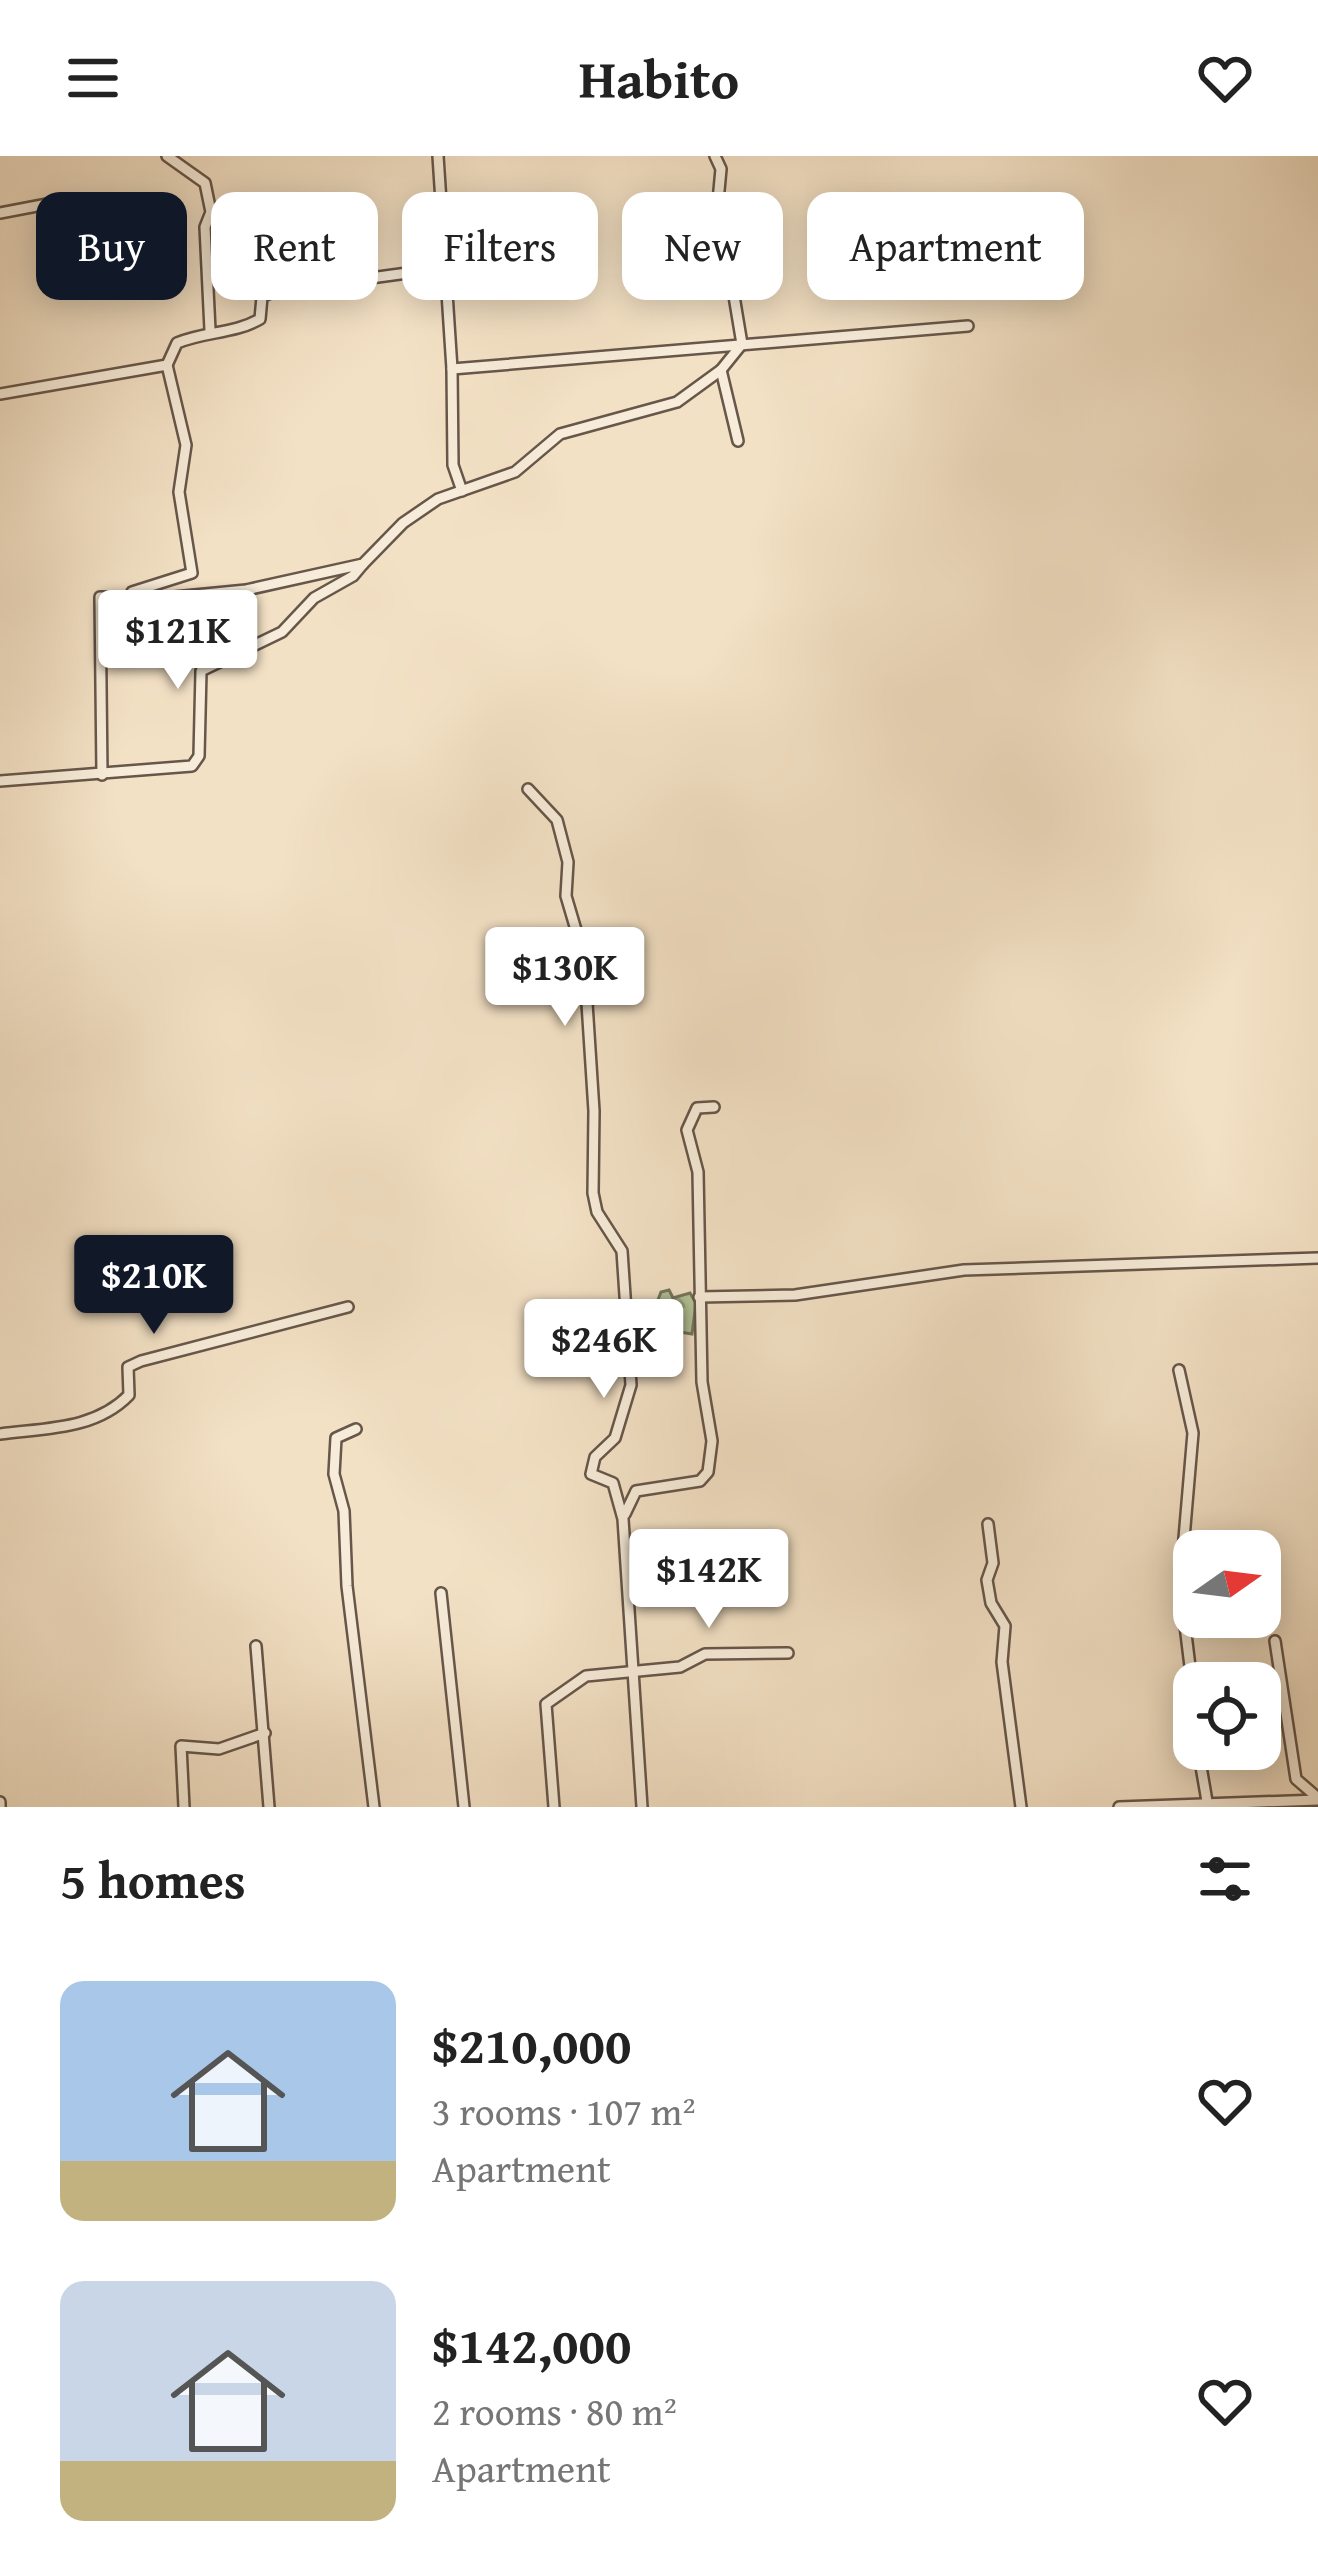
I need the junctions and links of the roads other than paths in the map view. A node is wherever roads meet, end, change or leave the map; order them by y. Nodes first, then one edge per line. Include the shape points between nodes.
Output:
1 (167, 156) edge
2 (438, 156) edge
3 (715, 156) edge
4 (440, 192) edge
5 (36, 206) edge
6 (0, 213) edge
7 (402, 274) edge
8 (446, 300) edge
9 (968, 326) dead end
10 (210, 330) junction
11 (742, 344) junction
12 (167, 364) junction
13 (452, 369) junction
14 (721, 370) junction
15 (0, 394) edge
16 (738, 441) dead end
17 (462, 491) junction
18 (363, 564) junction
19 (126, 594) junction
20 (103, 775) junction
21 (0, 782) edge
22 (528, 789) dead end
23 (714, 1107) dead end
24 (1318, 1258) edge
25 (699, 1297) junction
26 (348, 1307) dead end
27 (1179, 1370) dead end
28 (356, 1429) dead end
29 (0, 1435) edge
30 (623, 1519) junction
31 (988, 1524) dead end
32 (441, 1593) dead end
33 (1275, 1642) dead end
34 (256, 1646) dead end
35 (788, 1653) dead end
36 (1189, 1662) edge
37 (636, 1672) junction
38 (265, 1732) junction
39 (1201, 1770) edge
40 (1318, 1799) edge
41 (1207, 1805) edge
42 (184, 1807) edge
43 (269, 1807) edge
44 (374, 1807) edge
45 (464, 1807) edge
46 (554, 1807) edge
47 (642, 1807) edge
48 (1021, 1807) edge
49 (1124, 1807) edge

1 - 10 street via 205,182
2 - 4 street
3 - 11 street
5 - 6 street
7 - 10 street via 274,291 262,297 260,319 238,332
8 - 13 street
9 - 11 street
10 - 12 street via 177,343
11 - 13 street
11 - 14 street
12 - 15 street
12 - 19 street via 185,445 179,492 192,573
13 - 17 street via 453,465
14 - 16 street
14 - 17 street via 658,410 560,434 515,472
17 - 18 street via 403,523
18 - 19 street via 246,590
18 - 20 street via 282,632 201,671 199,756 192,766
19 - 20 street via 100,597
20 - 21 street
22 - 30 street via 557,820 584,957 593,1193 622,1251 631,1384 615,1438 591,1463 591,1474 613,1484
23 - 25 street via 697,1108 688,1130 698,1172
24 - 25 street via 964,1270 795,1294
25 - 30 street via 708,1472 700,1481 636,1491
26 - 29 street via 141,1361 128,1367 129,1395 117,1407 71,1428
27 - 36 street via 1193,1433 1180,1586
28 - 44 street via 336,1438 334,1474
30 - 37 street
31 - 48 street via 987,1580 1005,1626 1002,1662
32 - 45 street
33 - 40 street via 1296,1779
34 - 38 street
35 - 37 street via 705,1654 680,1667
37 - 46 street via 586,1676 546,1704
37 - 47 street
38 - 42 street via 219,1749 181,1746
38 - 43 street
39 - 41 street
40 - 41 street
41 - 49 street

